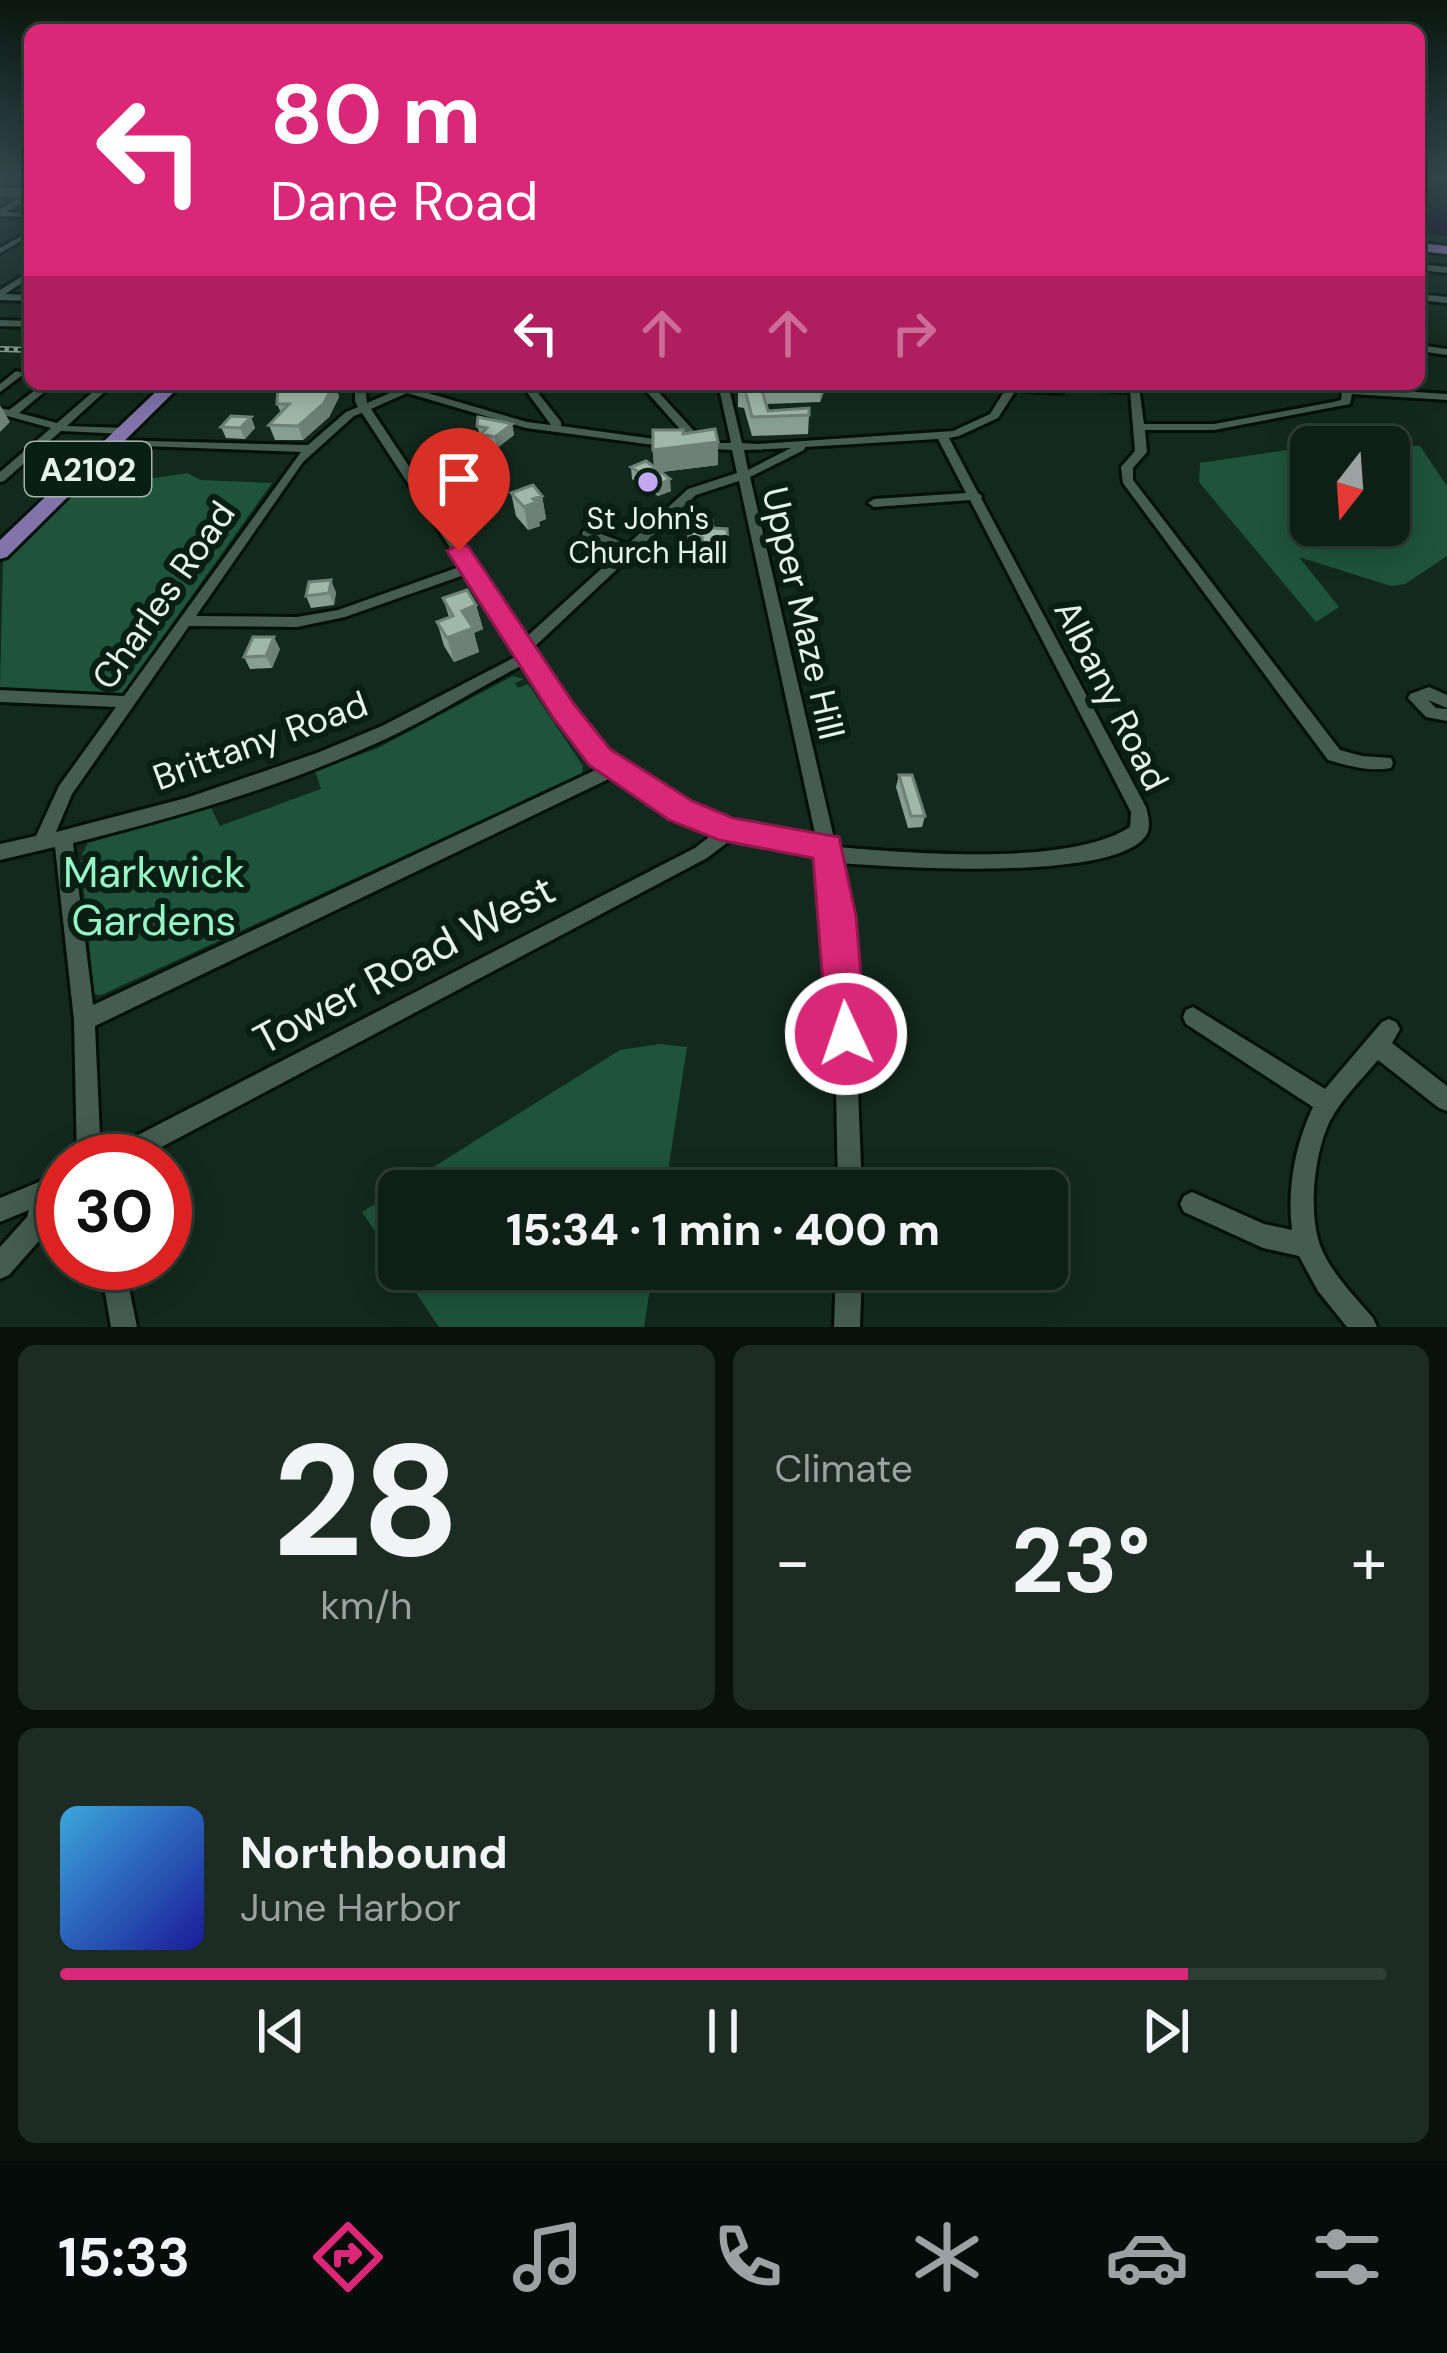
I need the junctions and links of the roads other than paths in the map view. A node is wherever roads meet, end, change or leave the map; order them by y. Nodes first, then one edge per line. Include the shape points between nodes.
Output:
1 (0, 371) edge
2 (0, 389) edge
3 (40, 390) edge
4 (101, 390) edge
5 (168, 390) edge
6 (359, 390) edge
7 (530, 390) edge
8 (651, 390) edge
9 (724, 390) edge
10 (1010, 390) edge
11 (1137, 390) edge
12 (1348, 390) edge
13 (1378, 390) edge
14 (404, 391) joint
15 (1447, 397) edge
16 (364, 408) junction
17 (6, 413) edge
18 (1142, 427) junction
19 (59, 428) junction
20 (554, 429) junction
21 (942, 436) junction
22 (120, 437) junction
23 (808, 444) junction
24 (702, 446) junction
25 (736, 447) junction
26 (312, 449) junction
27 (742, 475) junction
28 (0, 478) edge
29 (976, 496) junction
30 (874, 503) dead end
31 (589, 534) dead end
32 (632, 550) junction
33 (0, 553) edge
34 (471, 568) junction
35 (185, 621) junction
36 (527, 652) junction
37 (0, 696) edge
38 (127, 702) junction
39 (1447, 702) edge
40 (1447, 715) edge
41 (1385, 763) dead end
42 (614, 769) junction
43 (730, 831) junction
44 (52, 840) junction
45 (828, 850) junction
46 (0, 852) edge
47 (1192, 1017) dead end
48 (84, 1020) junction
49 (1447, 1100) edge
50 (1328, 1103) junction
51 (88, 1134) edge
52 (163, 1134) edge
53 (849, 1170) edge
54 (36, 1195) edge
55 (1192, 1204) dead end
56 (0, 1210) edge
57 (36, 1225) edge
58 (1306, 1245) junction
59 (0, 1266) edge
60 (117, 1290) edge
61 (848, 1290) edge
62 (124, 1327) edge
63 (847, 1327) edge
64 (1364, 1327) edge

1 - 2 street via 20,374
3 - 17 street
4 - 19 street
5 - 22 main road, A2102
6 - 16 street
7 - 20 street
8 - 24 street
9 - 25 street, Upper Maze Hill
10 - 21 street via 987,421
11 - 18 street
12 - 18 street via 1346,402 1214,428
13 - 15 street
14 - 16 street, Charles Road
14 - 20 street
16 - 26 street, Charles Road
16 - 34 street
17 - 19 street
18 - 41 street via 1141,452 1127,467 1138,496 1334,755
19 - 22 street
19 - 28 street
20 - 24 street
21 - 23 street
21 - 29 street, Albany Road
22 - 26 street
22 - 33 main road, A2102
23 - 25 street
23 - 27 street, Brittany Road
24 - 25 street
25 - 27 street, Upper Maze Hill
26 - 35 street, Charles Road
27 - 32 street, Brittany Road via 692,492
27 - 45 street, Upper Maze Hill
29 - 30 street
29 - 45 street, Albany Road via 1140,812 1139,831 1053,857 988,862
31 - 32 street
32 - 36 street, Brittany Road
34 - 35 street via 297,622
34 - 36 street
35 - 38 street, Charles Road
36 - 42 street via 578,732
36 - 44 street, Brittany Road via 371,738 184,806
37 - 38 street
38 - 44 street, Charles Road via 65,791
39 - 40 street via 1430,693 1416,698
42 - 43 street
42 - 48 street
43 - 45 street
43 - 52 street, Tower Road West
44 - 46 street, Brittany Road
44 - 48 street
45 - 53 street, Upper Maze Hill via 844,988
47 - 50 street
48 - 51 street
49 - 50 street via 1384,1038
50 - 58 street via 1305,1167
54 - 56 street
55 - 58 street via 1263,1237
57 - 59 street
58 - 64 street
60 - 62 street
61 - 63 street

